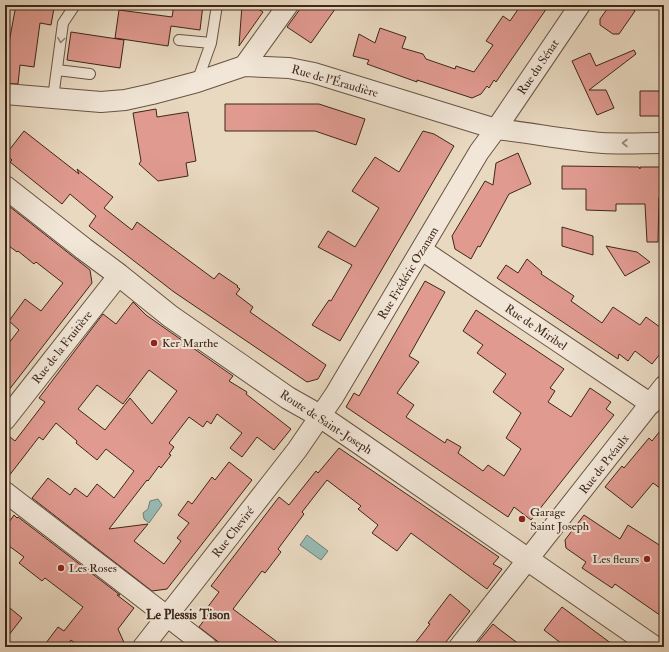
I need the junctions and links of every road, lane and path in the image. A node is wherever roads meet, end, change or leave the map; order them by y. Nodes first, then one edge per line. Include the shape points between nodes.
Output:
1 (75, 5) edge
2 (217, 5) edge
3 (288, 5) edge
4 (580, 5) edge
5 (179, 40) dead end
6 (211, 44) junction
7 (244, 66) junction
8 (57, 70) junction
9 (90, 74) dead end
10 (197, 82) junction
11 (5, 94) edge
12 (53, 98) junction
13 (496, 129) junction
14 (664, 143) edge
15 (5, 187) edge
16 (422, 250) junction
17 (119, 274) junction
18 (664, 386) edge
19 (651, 404) junction
20 (320, 416) junction
21 (5, 420) edge
22 (5, 492) edge
23 (528, 559) junction
24 (167, 616) junction
25 (143, 647) edge
26 (207, 647) edge
27 (459, 647) edge
28 (654, 647) edge

1 -> 8 lane via 63,22
2 - 6 lane
3 - 7 street
4 - 13 street, Rue du Sénat
5 - 6 lane
6 - 10 lane
7 - 10 street, Rue de l'Éraudière
7 - 13 street, Rue de l'Éraudière via 289,68 314,74
8 - 9 lane
8 - 12 lane
10 - 12 street, Rue de l'Éraudière via 125,100 101,102
11 - 12 street, Rue de l'Éraudière
14 -> 13 street, Rue de l'Éraudière via 604,143
13 - 16 street, Rue Frédéric Ozanam via 479,152
15 - 17 street, Route de Saint-Joseph
16 - 19 street, Rue de Miribel
16 - 20 street, Rue Frédéric Ozanam via 343,384
17 - 20 street, Route de Saint-Joseph via 170,316 288,398
17 - 21 street, Rue de la Fruitière
18 - 19 street, Rue de Préaulx
19 - 23 street, Rue de Préaulx
20 - 23 street, Route de Saint-Joseph
20 - 24 street, Rue Cheviré via 297,450
22 - 24 street
23 - 27 street, Rue de Préaulx
23 - 28 street, Route de Saint-Joseph
24 - 25 street, Rue Cheviré
24 - 26 street

